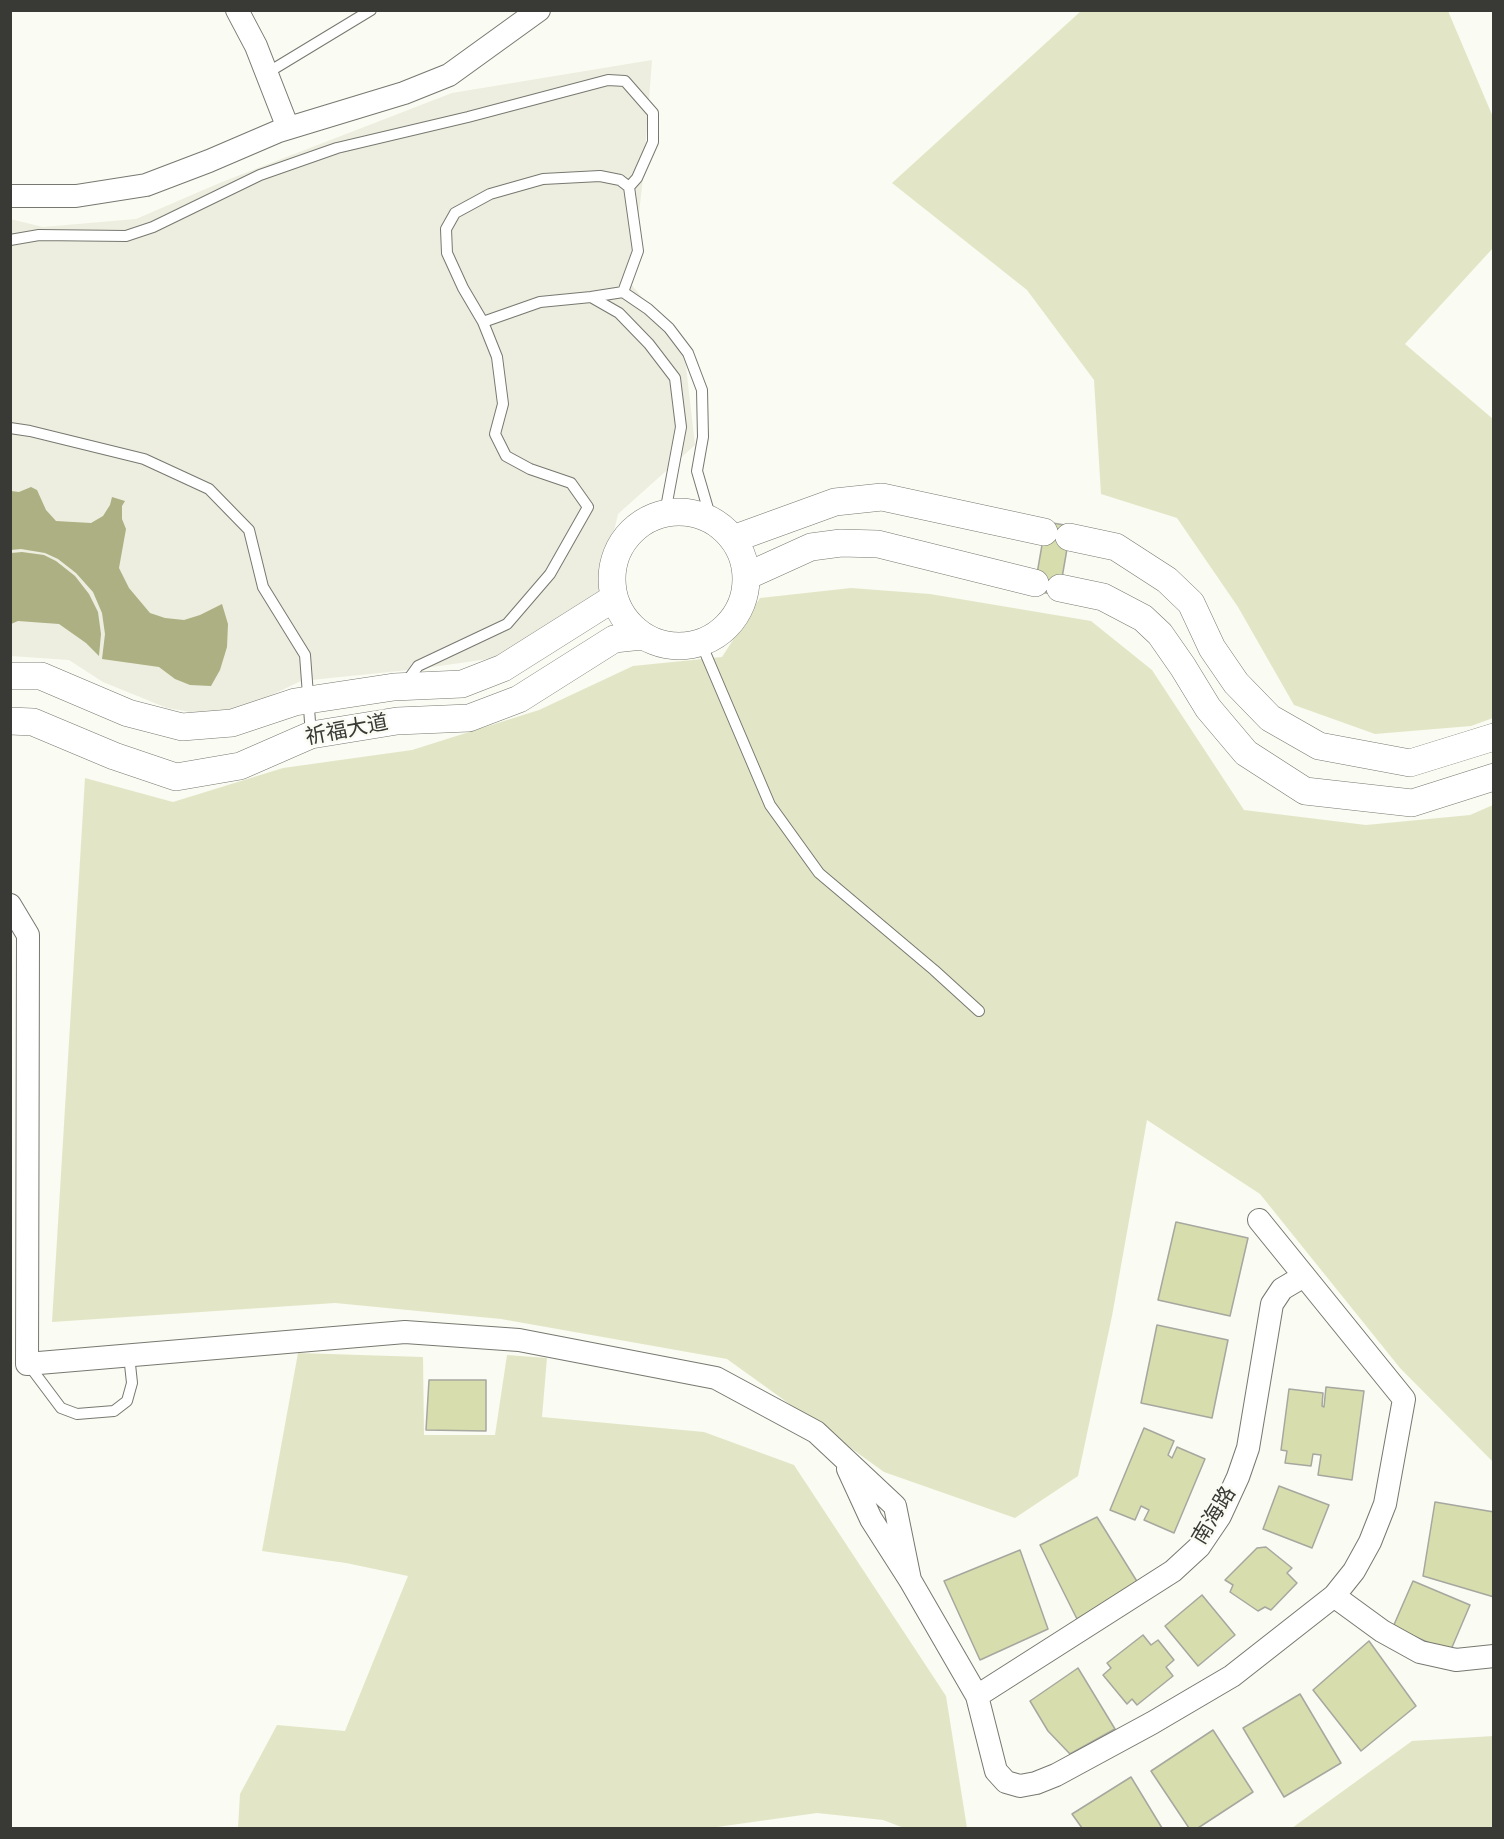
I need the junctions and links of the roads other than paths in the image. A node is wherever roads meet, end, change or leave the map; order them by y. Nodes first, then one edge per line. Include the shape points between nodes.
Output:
1 (237, 10) edge
2 (371, 10) edge
3 (539, 10) edge
4 (267, 73) junction
5 (288, 128) junction
6 (629, 187) junction
7 (10, 196) edge
8 (10, 240) edge
9 (623, 292) junction
10 (591, 297) junction
11 (483, 322) junction
12 (10, 428) edge
13 (665, 513) junction
14 (711, 519) junction
15 (733, 539) junction
16 (747, 576) junction
17 (615, 598) junction
18 (642, 636) junction
19 (701, 643) junction
20 (10, 676) edge
21 (403, 687) junction
22 (308, 700) junction
23 (10, 721) edge
24 (311, 735) junction
25 (1494, 737) edge
26 (1494, 777) edge
27 (10, 905) edge
28 (979, 1011) dead end
29 (1259, 1220) dead end
30 (1305, 1276) junction
31 (129, 1355) junction
32 (27, 1364) junction
33 (1334, 1596) junction
34 (1494, 1656) edge
35 (977, 1696) junction

1 - 4 street
2 - 4 lane
3 - 5 street via 448,75 404,93
4 - 5 street
5 - 7 street via 146,185 76,196
6 - 8 lane via 653,142 652,113 625,81 608,80 337,147 260,175 126,236 39,235
6 - 9 lane via 638,251
6 - 11 lane via 620,180 600,176 543,179 490,194 455,213 446,229 447,252
9 - 10 lane
9 - 14 lane via 669,328 688,353 702,390 703,437 697,471
10 - 11 lane via 540,302
10 - 13 lane via 619,313 675,378 681,427
11 - 21 lane via 496,357 503,404 495,434 506,456 571,483 588,507 550,574 507,624 418,666
12 - 22 lane via 144,459 209,489 249,530 263,587 305,655
13 - 14 street via 688,512
13 - 17 street via 642,523 625,539 614,560
14 - 15 street
15 - 16 street via 742,553
15 - 25 street via 835,502 882,497 1116,547 1167,580 1191,603 1212,648 1236,683 1270,718 1319,746 1410,764
16 - 19 street via 744,600 728,626
16 - 26 street via 811,547 878,544 1103,597 1143,618 1160,634 1208,708 1246,753 1305,791 1412,803
17 - 18 street via 625,620
17 - 21 street, 祈福大道 via 503,668 462,684
18 - 19 street via 663,645 687,647
18 - 24 street, 祈福大道 via 614,639 519,699 469,718 397,721
19 - 28 lane via 770,805 819,873
20 - 22 street, 祈福大道 via 42,676 128,713 182,727 232,723
21 - 22 street, 祈福大道
22 - 24 lane
23 - 24 street, 祈福大道 via 33,722 176,777 240,765
27 - 32 street via 28,935
29 - 30 street
30 - 33 street via 1404,1399 1385,1504 1354,1571
30 - 35 street, 南海路 via 1282,1289 1272,1304 1248,1448 1220,1516 1199,1547 1173,1571
31 - 32 street
31 - 32 lane via 132,1383 127,1401 114,1411 87,1414 61,1408
31 - 35 street via 405,1332 519,1340 716,1378 816,1432 844,1460 871,1519
33 - 34 street via 1382,1631 1420,1652 1456,1660
33 - 35 street via 1232,1676 1036,1783 1020,1786 1006,1782 996,1770

